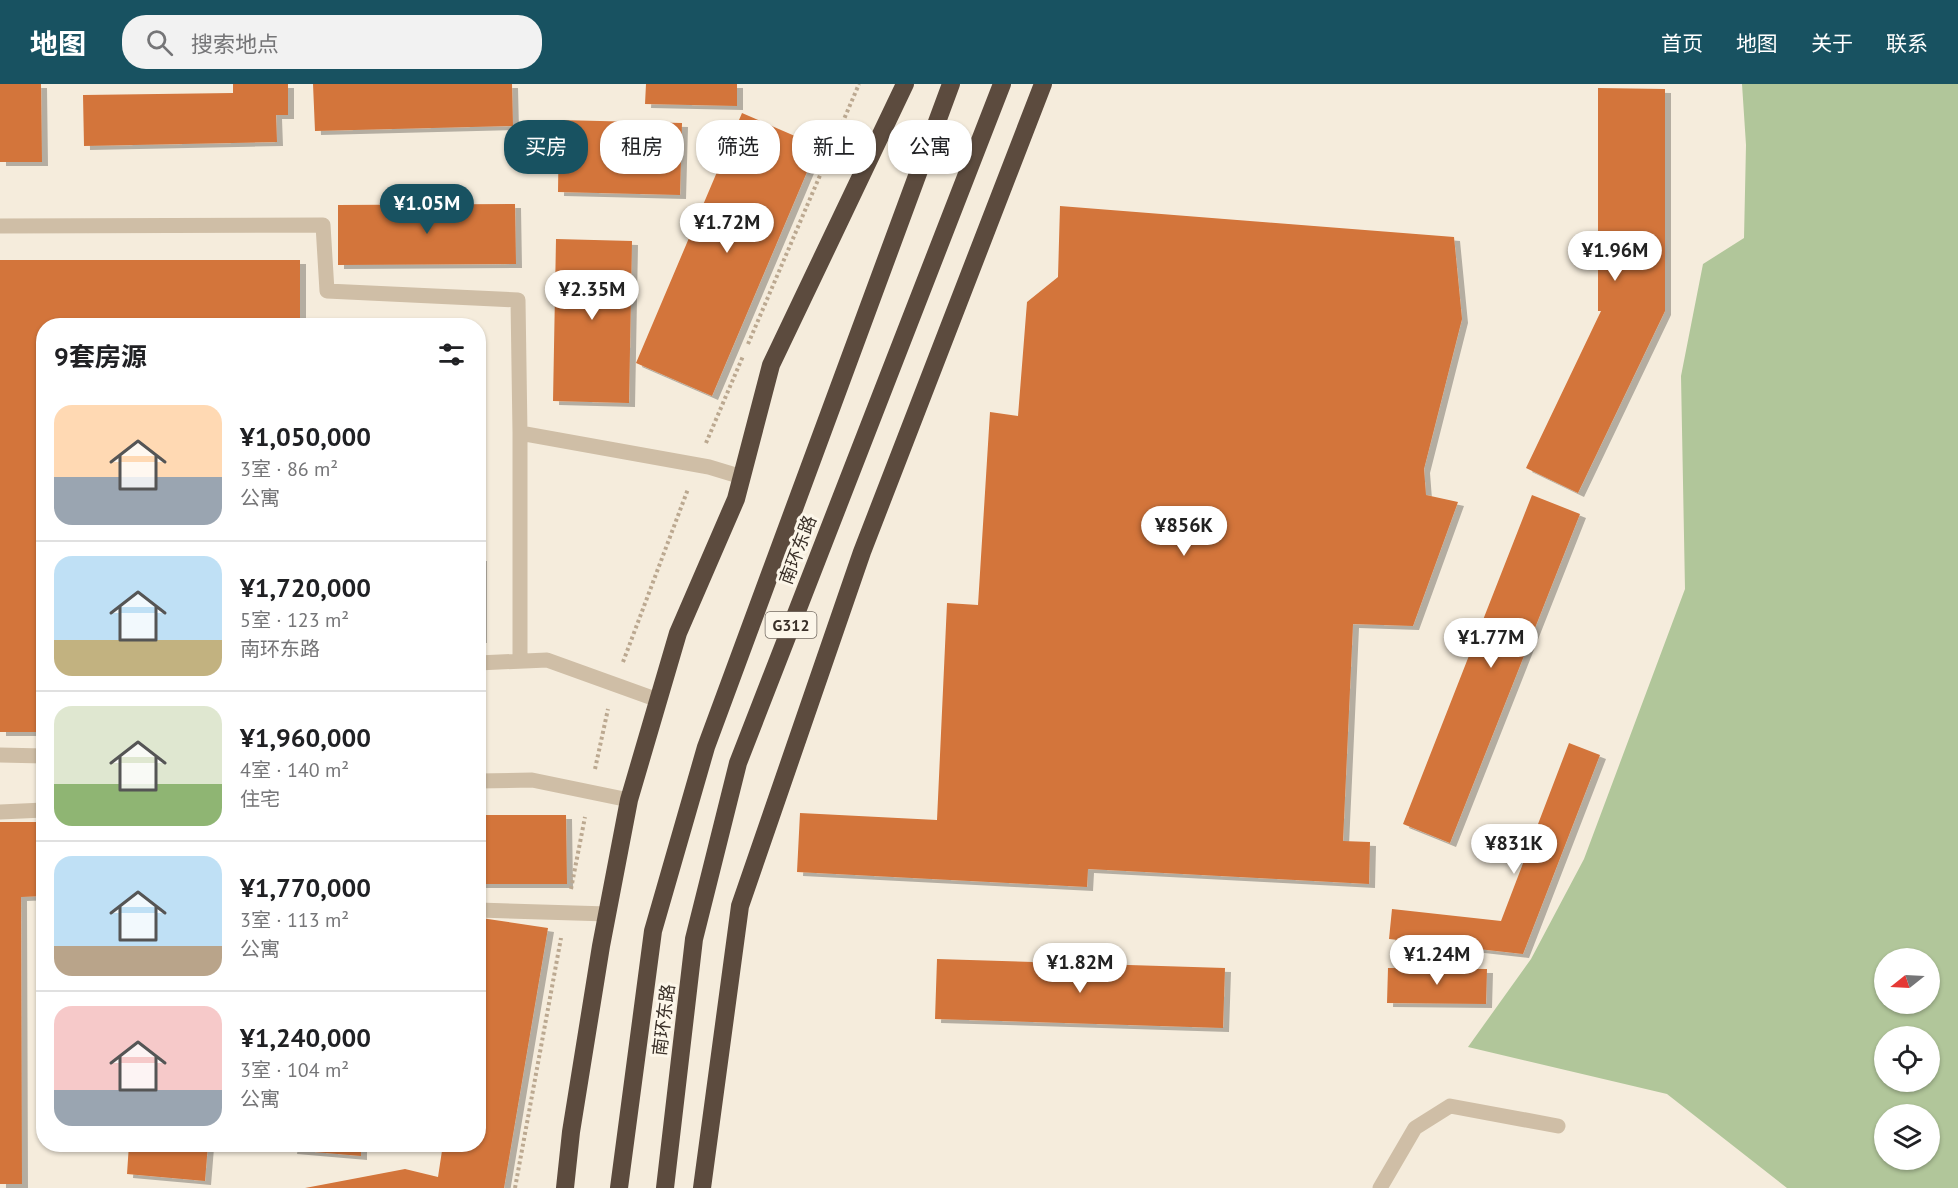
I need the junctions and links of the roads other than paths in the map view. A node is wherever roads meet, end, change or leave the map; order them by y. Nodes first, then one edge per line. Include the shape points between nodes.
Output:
1 (905, 84) edge
2 (951, 84) edge
3 (1002, 84) edge
4 (1043, 84) edge
5 (0, 226) edge
6 (520, 433) junction
7 (742, 477) junction
8 (520, 661) junction
9 (486, 663) edge
10 (658, 700) junction
11 (0, 755) edge
12 (36, 756) edge
13 (486, 781) edge
14 (629, 800) junction
15 (36, 810) edge
16 (0, 812) edge
17 (486, 910) edge
18 (608, 914) junction
19 (1558, 1126) dead end
20 (565, 1188) edge
21 (620, 1188) edge
22 (665, 1188) edge
23 (702, 1188) edge
24 (1380, 1188) edge

1 - 7 highway via 771,365
2 - 21 highway, 南环东路 / G312 via 706,747 653,931
3 - 22 highway, 南环东路 / G312 via 738,764 694,939
4 - 23 highway via 862,552 740,906
5 - 6 lane via 323,225 327,291 518,300
6 - 7 lane via 697,465
6 - 8 lane
7 - 10 highway via 678,633
8 - 9 lane
8 - 10 lane via 547,660
10 - 14 highway
11 - 12 lane
13 - 14 lane via 532,780
14 - 18 highway
15 - 16 lane
17 - 18 lane
18 - 20 highway
19 - 24 lane via 1450,1106 1414,1128

